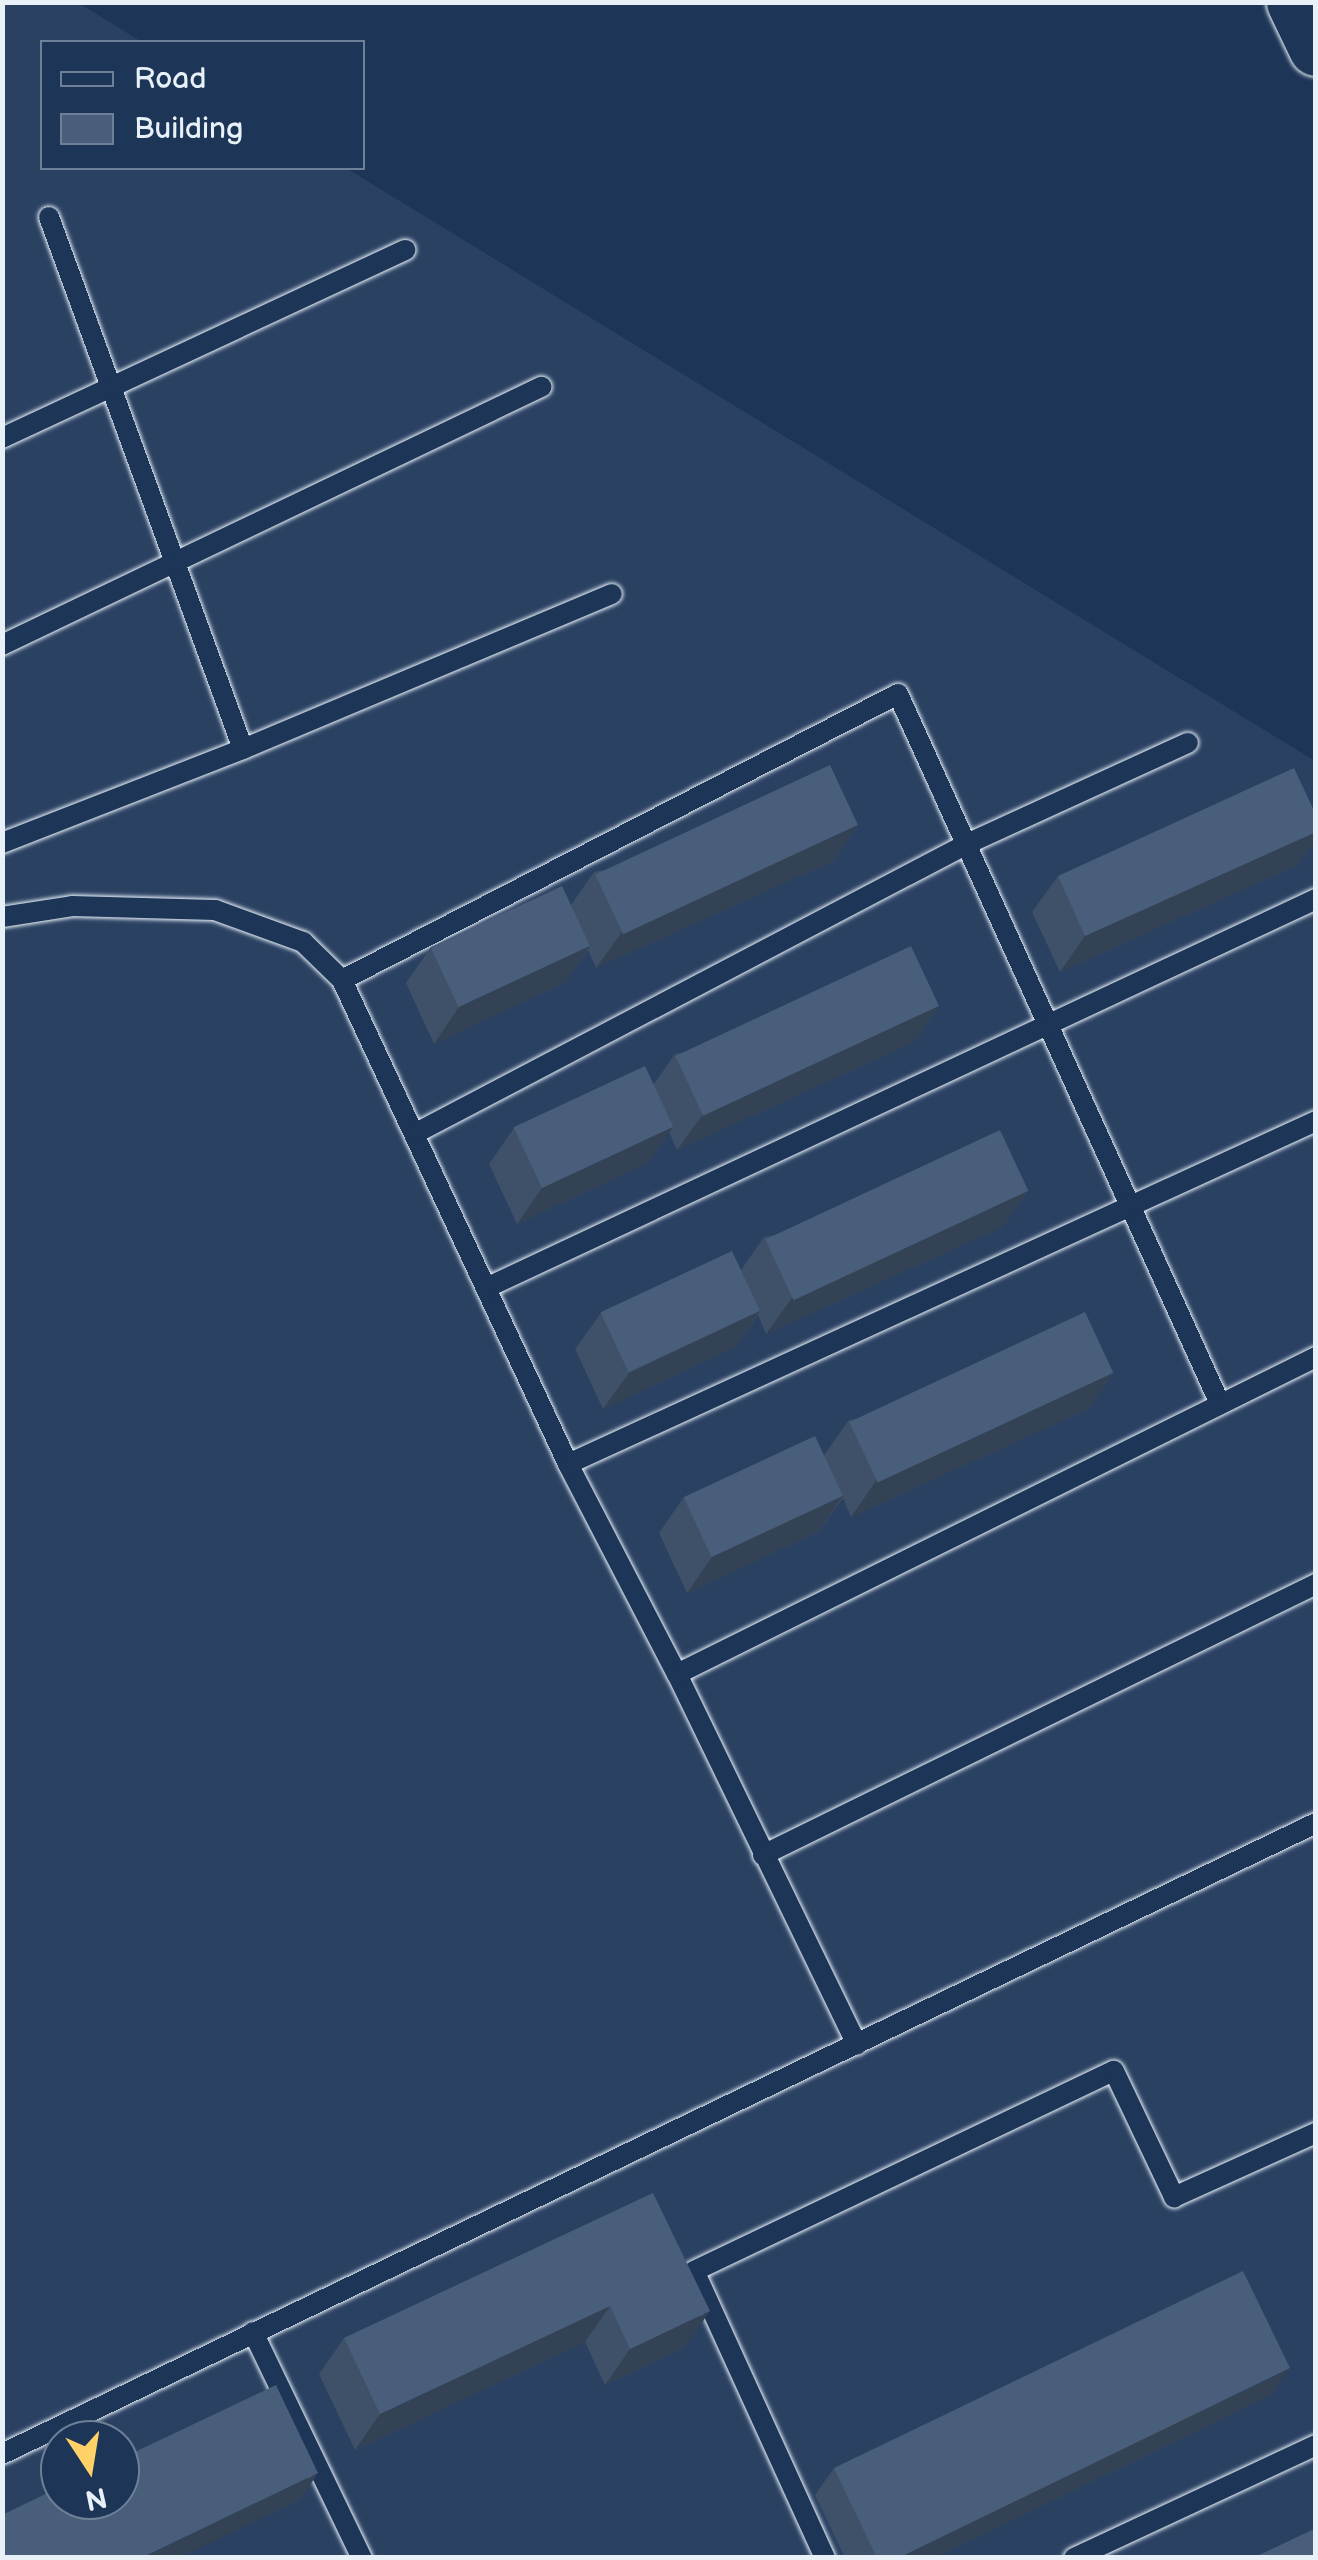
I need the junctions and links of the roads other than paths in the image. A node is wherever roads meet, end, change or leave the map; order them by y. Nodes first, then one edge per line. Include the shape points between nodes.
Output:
1 (1294, 2) edge
2 (1316, 48) edge
3 (49, 218) dead end
4 (405, 250) dead end
5 (111, 387) junction
6 (541, 388) dead end
7 (2, 438) edge
8 (175, 562) junction
9 (612, 594) dead end
10 (2, 646) edge
11 (1188, 742) dead end
12 (243, 749) junction
13 (2, 843) edge
14 (966, 844) junction
15 (1316, 899) edge
16 (2, 918) edge
17 (342, 980) junction
18 (1048, 1026) junction
19 (1316, 1121) edge
20 (416, 1133) junction
21 (1132, 1209) junction
22 (486, 1288) junction
23 (1316, 1357) edge
24 (1220, 1404) junction
25 (568, 1464) junction
26 (1316, 1584) edge
27 (676, 1674) junction
28 (1316, 1823) edge
29 (763, 1855) junction
30 (857, 2045) junction
31 (1316, 2133) edge
32 (252, 2332) junction
33 (1316, 2445) edge
34 (2, 2454) edge
35 (362, 2558) edge
36 (825, 2558) edge
37 (1074, 2558) edge

1 - 2 main road
3 - 5 lane
4 - 5 lane
5 - 7 lane
5 - 8 lane
6 - 8 lane
8 - 10 lane
8 - 12 lane
9 - 12 lane
11 - 14 lane
12 - 13 lane
14 - 17 lane via 898,694
14 - 18 lane
14 - 20 lane
15 - 18 lane
16 - 17 lane via 72,906 215,910 303,942
17 - 20 lane
18 - 21 lane
18 - 22 lane
19 - 21 lane
20 - 22 lane
21 - 24 lane
21 - 25 lane
22 - 25 lane
23 - 24 lane
24 - 27 lane
25 - 27 lane
26 - 29 lane
27 - 29 lane
28 - 30 lane
29 - 30 lane
30 - 32 lane
31 - 36 lane via 1174,2197 1114,2071 694,2271
32 - 34 lane
32 - 35 lane
33 - 37 lane

